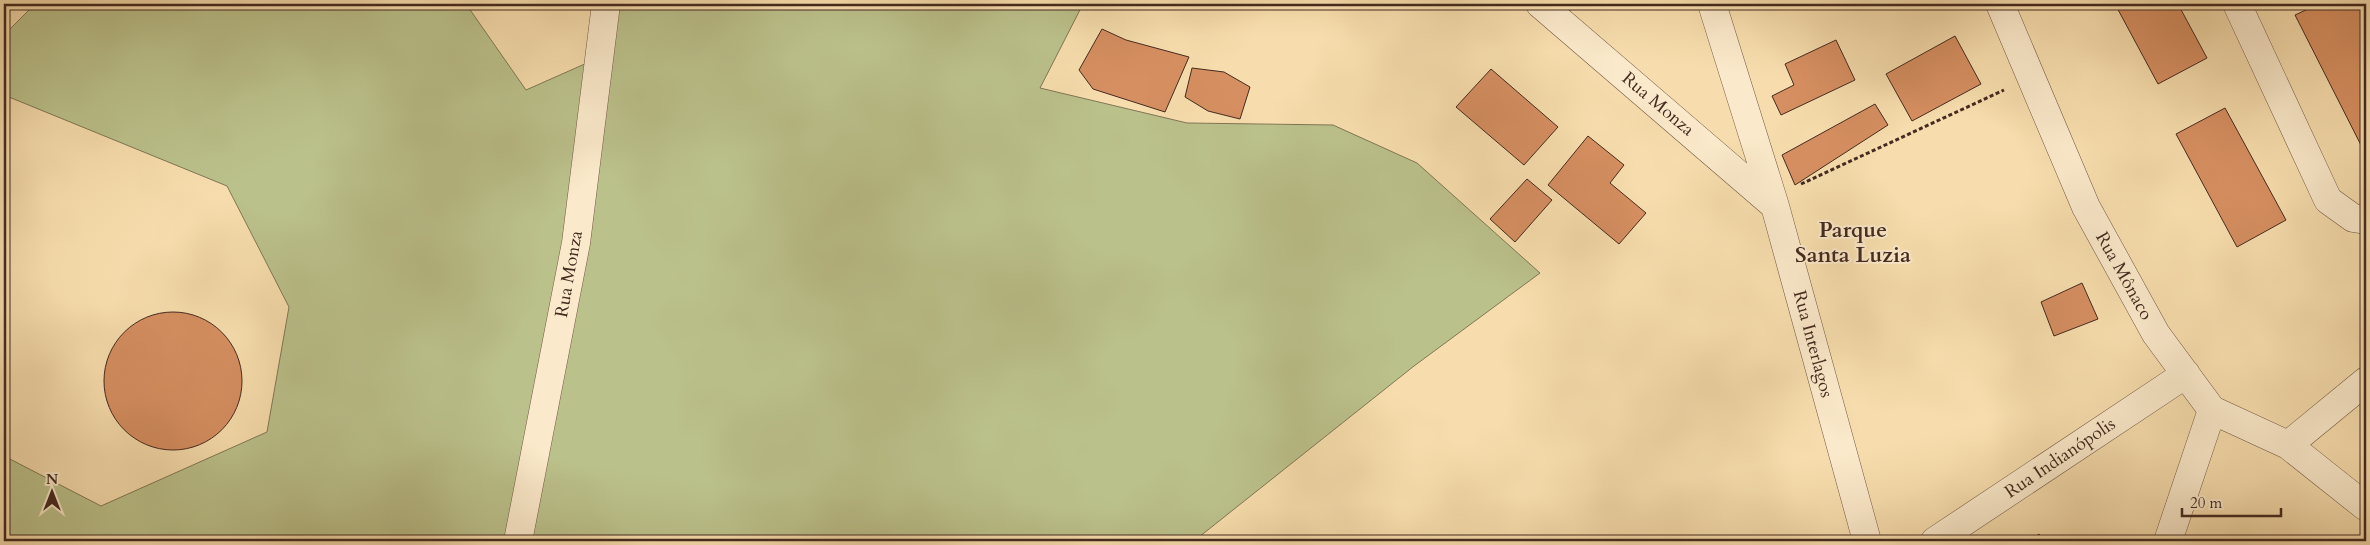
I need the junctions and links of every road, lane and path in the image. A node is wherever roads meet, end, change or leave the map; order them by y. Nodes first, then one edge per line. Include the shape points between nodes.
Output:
1 (606, 4) edge
2 (1540, 4) edge
3 (1712, 4) edge
4 (2000, 4) edge
5 (2242, 5) edge
6 (2031, 77) junction
7 (1774, 201) junction
8 (2366, 220) edge
9 (2186, 374) junction
10 (2366, 381) edge
11 (2212, 410) junction
12 (2288, 445) junction
13 (2366, 507) edge
14 (518, 541) edge
15 (1867, 541) edge
16 (1935, 541) edge
17 (2168, 541) edge

1 - 14 street, Rua Monza via 576,243
2 - 7 street, Rua Monza
3 - 7 street, Rua Interlagos
4 - 6 street, Rua Mônaco
5 - 8 street via 2328,200 2353,218
6 - 7 path
6 - 9 street, Rua Mônaco via 2086,207 2156,334
7 - 15 street, Rua Interlagos
9 - 11 street, Rua Mônaco
9 - 16 street, Rua Indianópolis
10 - 12 street
11 - 12 street
11 - 17 street
12 - 13 street

